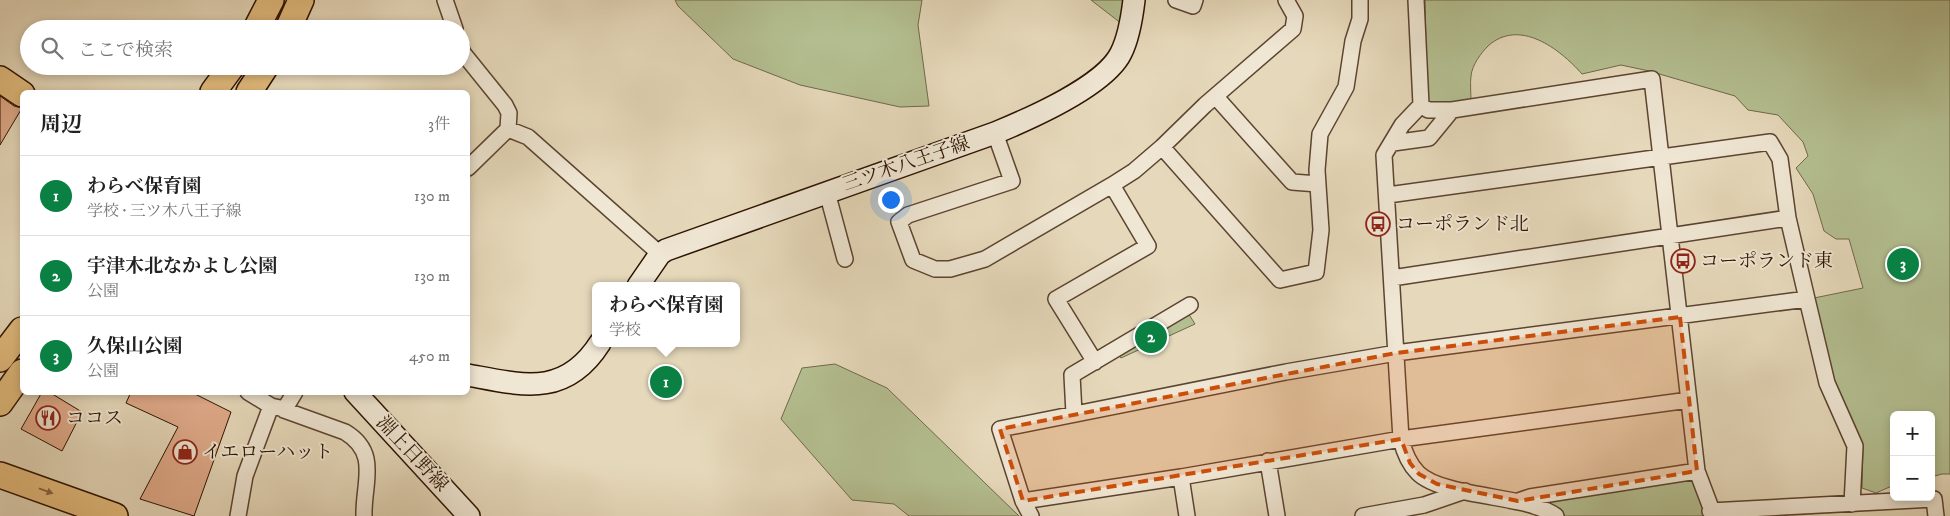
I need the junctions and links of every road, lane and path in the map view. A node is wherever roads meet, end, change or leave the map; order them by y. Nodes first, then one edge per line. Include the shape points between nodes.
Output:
1 (271, 0) edge
2 (301, 0) edge
3 (445, 0) edge
4 (1134, 0) edge
5 (1176, 0) edge
6 (1195, 0) edge
7 (1286, 0) edge
8 (1360, 0) edge
9 (1416, 0) edge
10 (261, 20) edge
11 (292, 20) edge
12 (452, 20) edge
13 (470, 62) edge
14 (225, 75) edge
15 (260, 75) edge
16 (0, 79) edge
17 (214, 90) edge
18 (250, 90) edge
19 (20, 93) edge
20 (1216, 97) junction
21 (1421, 105) junction
22 (1452, 110) junction
23 (508, 129) junction
24 (995, 133) junction
25 (1392, 143) junction
26 (1162, 147) junction
27 (1662, 157) junction
28 (470, 166) edge
29 (1318, 184) junction
30 (1112, 185) junction
31 (827, 192) junction
32 (1388, 195) junction
33 (1788, 218) junction
34 (1670, 236) junction
35 (660, 254) junction
36 (845, 259) dead end
37 (1392, 278) junction
38 (641, 282) edge
39 (1807, 299) junction
40 (1190, 305) dead end
41 (1680, 317) junction
42 (20, 333) edge
43 (597, 347) edge
44 (1396, 353) junction
45 (0, 359) edge
46 (1095, 362) junction
47 (20, 375) edge
48 (470, 375) edge
49 (254, 395) edge
50 (291, 395) edge
51 (358, 395) edge
52 (1689, 400) junction
53 (0, 403) edge
54 (278, 408) junction
55 (1074, 414) junction
56 (1401, 439) junction
57 (1268, 461) junction
58 (1697, 471) junction
59 (0, 475) edge
60 (1181, 477) junction
61 (1466, 491) junction
62 (1023, 501) junction
63 (1518, 501) junction
64 (1852, 504) junction
65 (1712, 514) edge
66 (115, 516) edge
67 (238, 516) edge
68 (364, 516) edge
69 (469, 516) edge
70 (1031, 516) edge
71 (1187, 516) edge
72 (1277, 516) edge
73 (1363, 516) edge
74 (1556, 516) edge
75 (1936, 516) edge

1 - 10 highway
2 - 11 highway
3 - 12 street
4 - 24 main road, 三ツ木八王子線 via 1127,37 1121,53 1109,69 1066,98
5 - 6 street via 1193,6
7 - 20 street via 1295,16 1293,29
8 - 29 street via 1360,19 1346,86 1320,134
9 - 21 street
13 - 23 street via 505,105 509,113
14 - 17 highway
15 - 18 highway
16 - 19 highway
20 - 26 street
20 - 29 street via 1292,182
21 - 22 street via 1428,110
21 - 25 street via 1402,125
22 - 25 street via 1429,138
22 - 27 street via 1652,79
23 - 28 street
23 - 35 street via 528,137
24 - 30 street via 1012,181 908,215 899,222 913,260 935,269 950,269 985,259
24 - 31 main road, 三ツ木八王子線
25 - 32 street via 1384,154
26 - 29 street via 1280,280 1316,272 1321,230
26 - 30 street
27 - 32 street
27 - 33 street via 1770,142 1780,159
27 - 34 street
30 - 46 street via 1148,246 1056,299
31 - 35 main road, 三ツ木八王子線
31 - 36 street
32 - 37 street
33 - 34 street
33 - 39 street
34 - 37 street
34 - 41 street
35 - 38 main road
37 - 44 street
39 - 41 street
39 - 64 street via 1827,383 1855,446
40 - 46 street
41 - 44 street
41 - 52 street
42 - 45 highway
43 - 48 main road via 578,369 543,385
44 - 55 street
44 - 56 street
46 - 55 street via 1072,375
47 - 53 highway
49 - 54 street
50 - 54 street
51 - 69 main road, 淵上日野線
52 - 56 street
52 - 58 street
54 - 67 street via 245,476
54 - 68 street via 346,432 361,444 366,452 368,470
55 - 62 street via 1000,429
56 - 57 street
56 - 61 street via 1410,463 1419,474 1436,484
57 - 60 street
57 - 72 street
58 - 63 street
58 - 65 street
59 -> 66 highway
60 - 62 street
60 - 71 street
61 - 63 street
61 - 73 street via 1424,505
62 - 70 street
63 - 74 street
64 - 65 street
64 - 75 street via 1934,499

